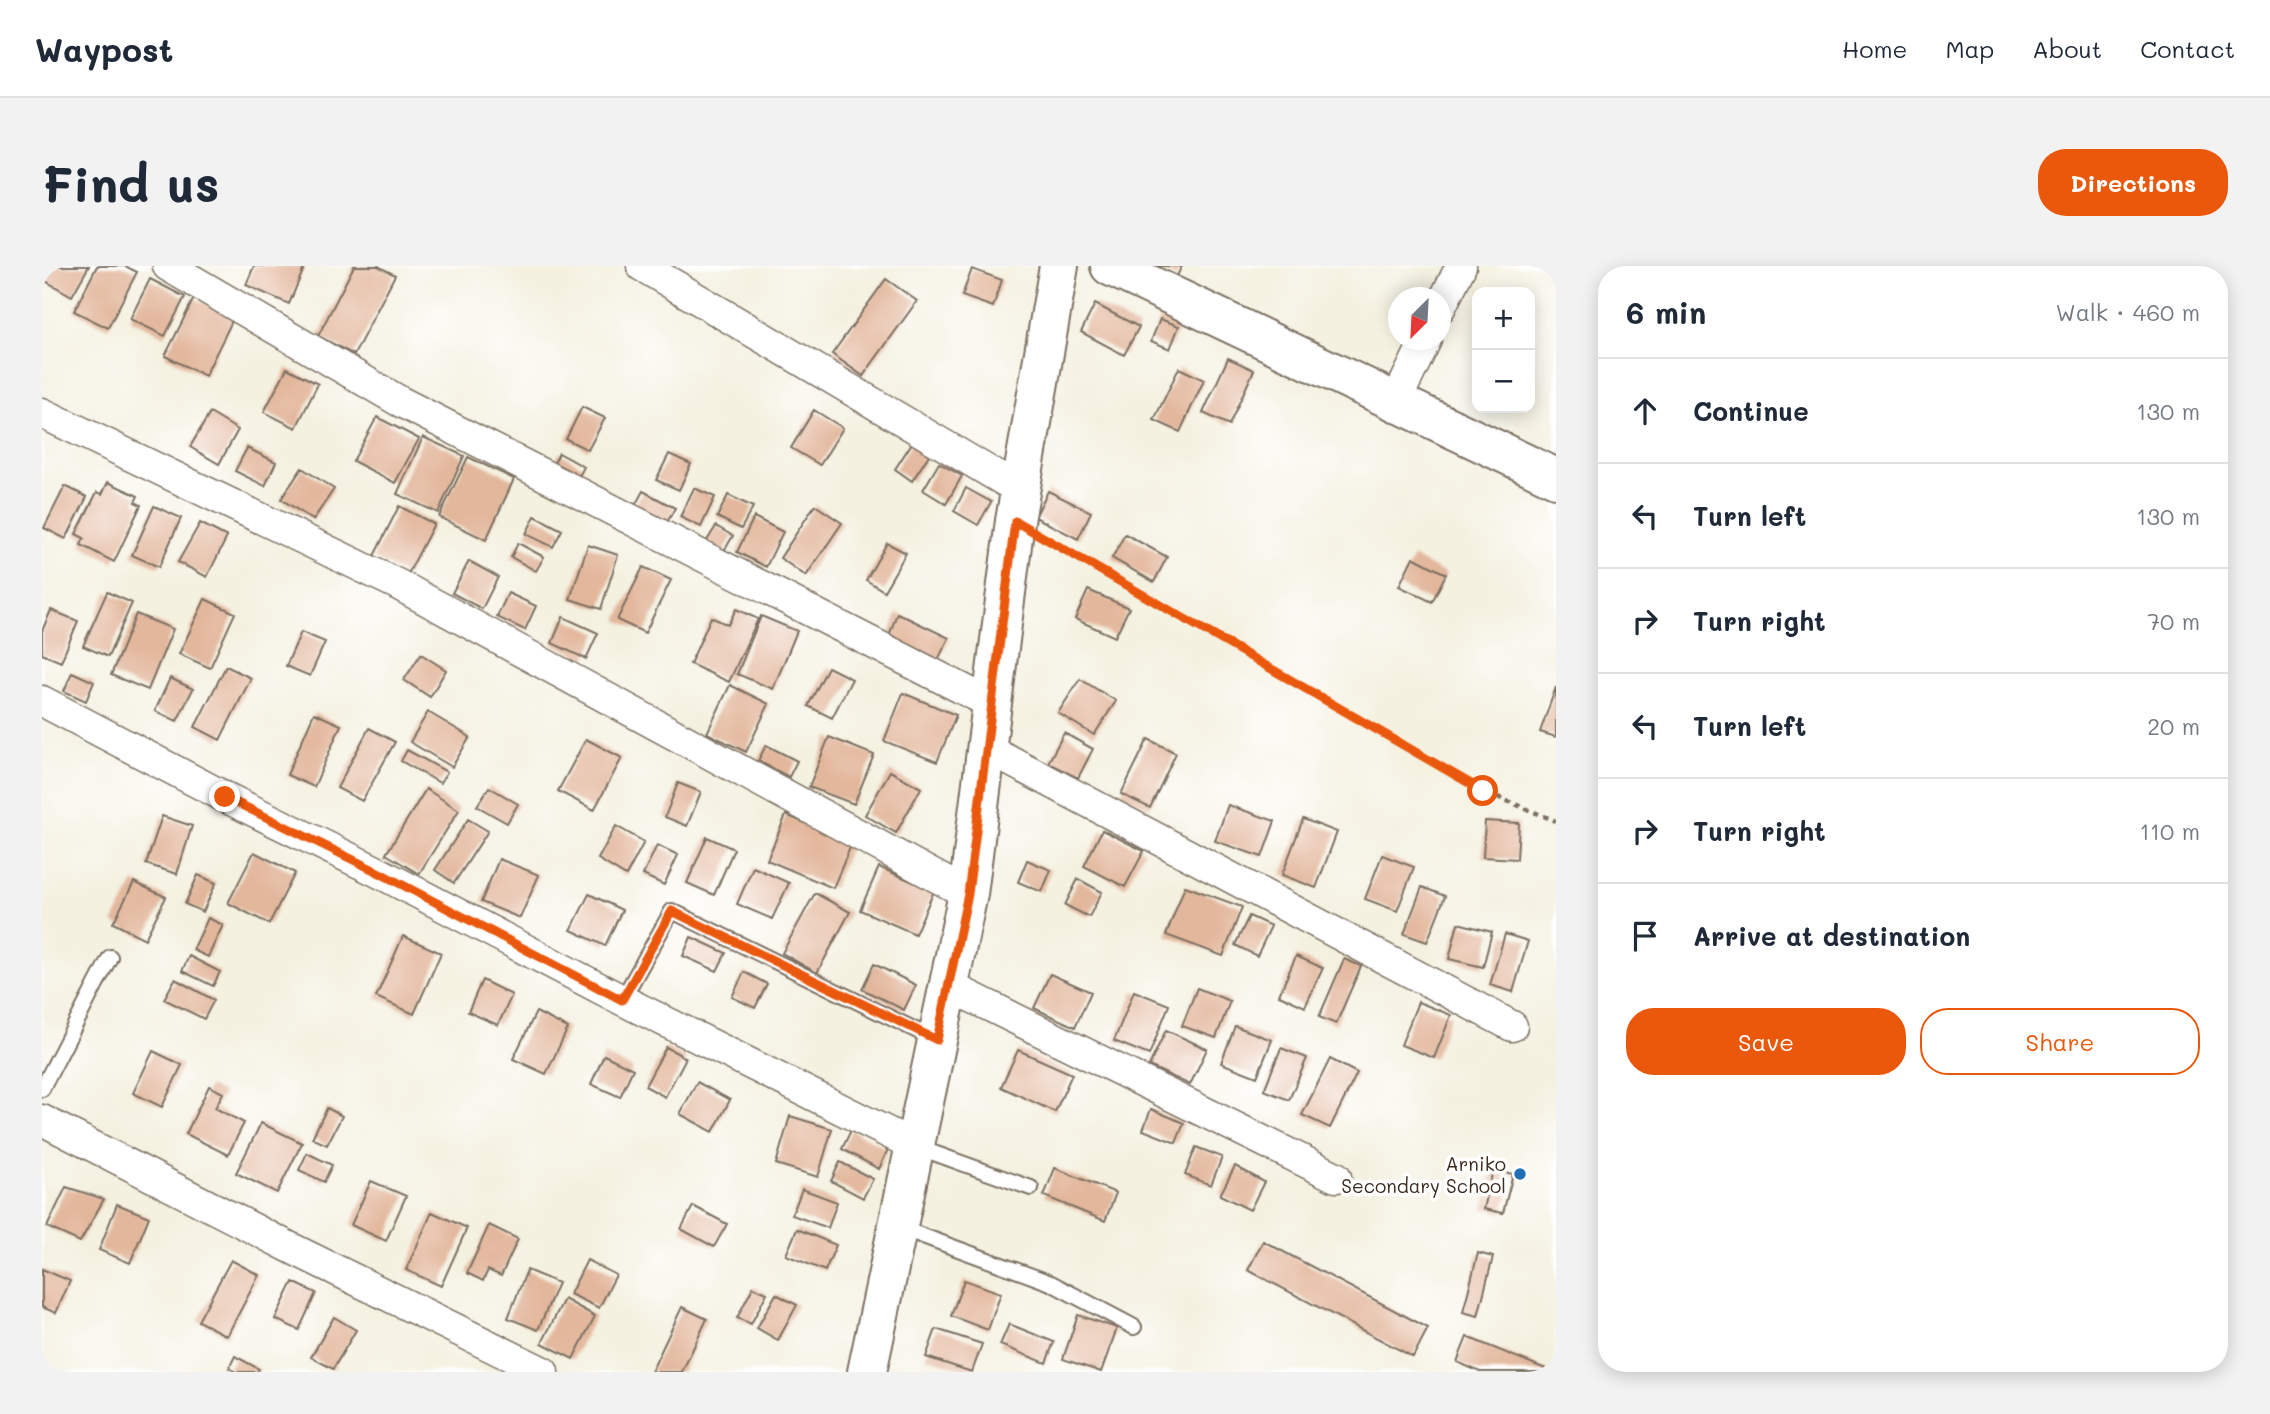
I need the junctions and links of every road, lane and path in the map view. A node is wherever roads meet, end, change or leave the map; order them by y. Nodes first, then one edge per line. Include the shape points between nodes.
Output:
1 (168, 266) edge
2 (642, 266) edge
3 (1059, 266) edge
4 (1110, 266) edge
5 (1461, 266) edge
6 (1450, 287) edge
7 (1421, 350) edge
8 (1396, 401) junction
9 (42, 413) edge
10 (1556, 478) edge
11 (1018, 505) junction
12 (42, 701) edge
13 (992, 704) junction
14 (986, 748) junction
15 (1556, 821) edge
16 (968, 894) junction
17 (110, 957) dead end
18 (949, 986) junction
19 (622, 1000) junction
20 (1512, 1026) dead end
21 (937, 1040) junction
22 (42, 1089) edge
23 (42, 1120) edge
24 (915, 1146) junction
25 (1336, 1177) dead end
26 (1031, 1188) dead end
27 (898, 1227) junction
28 (1135, 1327) dead end
29 (543, 1372) edge
30 (867, 1372) edge

1 - 13 street via 399,401
2 - 11 street
3 - 11 street
4 - 8 street
5 - 6 street
7 - 8 street
8 - 10 street
9 - 16 street via 397,584
11 - 13 street
11 - 15 path via 1483,791
12 - 19 street
13 - 14 street
14 - 16 street
14 - 20 street
16 - 18 street
17 - 22 lane
18 - 21 street
18 - 25 street
19 - 21 lane via 672,911
19 - 24 street
21 - 24 street
23 - 29 street
24 - 26 lane
24 - 27 street
27 - 28 lane via 1051,1283
27 - 30 street

